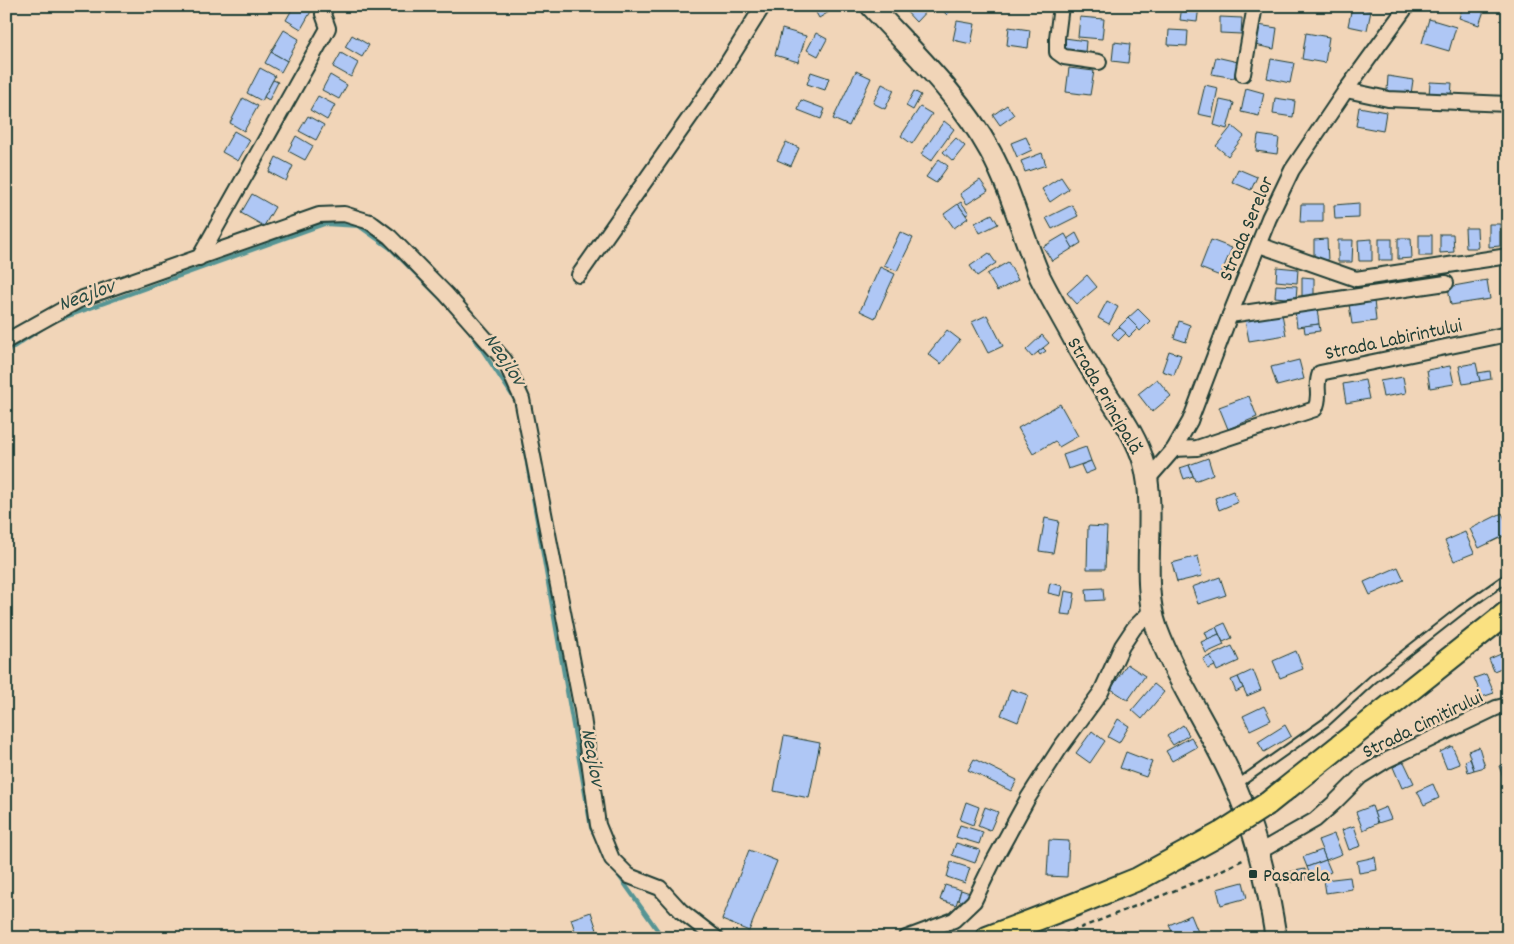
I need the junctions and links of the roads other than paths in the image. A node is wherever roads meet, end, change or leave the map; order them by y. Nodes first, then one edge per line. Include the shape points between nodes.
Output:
1 (326, 6) edge
2 (763, 6) edge
3 (871, 6) edge
4 (1061, 6) edge
5 (1255, 6) edge
6 (1407, 6) edge
7 (1099, 62) dead end
8 (1243, 74) dead end
9 (1346, 90) junction
10 (1508, 104) edge
11 (1259, 245) junction
12 (1508, 256) edge
13 (199, 258) junction
14 (579, 275) dead end
15 (1446, 283) dead end
16 (1230, 315) junction
17 (1508, 334) edge
18 (6, 341) edge
19 (1174, 449) junction
20 (1147, 480) junction
21 (1508, 577) edge
22 (1152, 610) junction
23 (1508, 612) edge
24 (1508, 704) edge
25 (1235, 786) junction
26 (1260, 852) junction
27 (716, 938) edge
28 (906, 938) edge
29 (987, 938) edge
30 (1276, 938) edge

1 - 13 street via 323,14 328,28 326,32
2 - 14 street
3 - 20 main road, Strada Principală via 963,108 990,150 1041,277 1082,356 1130,431 1144,462
4 - 7 street via 1058,52 1064,57
5 - 8 street
6 - 9 street, Strada Serelor
9 - 10 street via 1388,98
9 - 11 street, Strada Serelor via 1292,170
11 - 12 street via 1356,279
11 - 16 street, Strada Serelor
13 - 18 street via 83,298
13 - 27 street via 319,215 344,214 370,222 390,237 439,287 505,361 522,399 582,710 598,825 612,859 629,876 660,888 681,911
15 - 16 street
16 - 19 street, Strada Serelor via 1190,421
17 - 19 street, Strada Labirintului via 1320,373 1316,383 1319,401 1315,409 1196,448
19 - 20 street, Strada Serelor
20 - 22 main road, Strada Principală
21 - 25 lane via 1373,679 1326,722
22 - 25 main road, Strada Principală via 1172,664
22 - 28 street via 1122,646 1101,692 1028,798 974,901 954,920
23 - 29 main road, bridge via 1267,804 1222,833 1138,879
24 - 26 street, Strada Cimitirului via 1385,761 1361,776 1315,820
25 - 26 main road, Strada Principală
26 - 30 main road, Strada Principală

